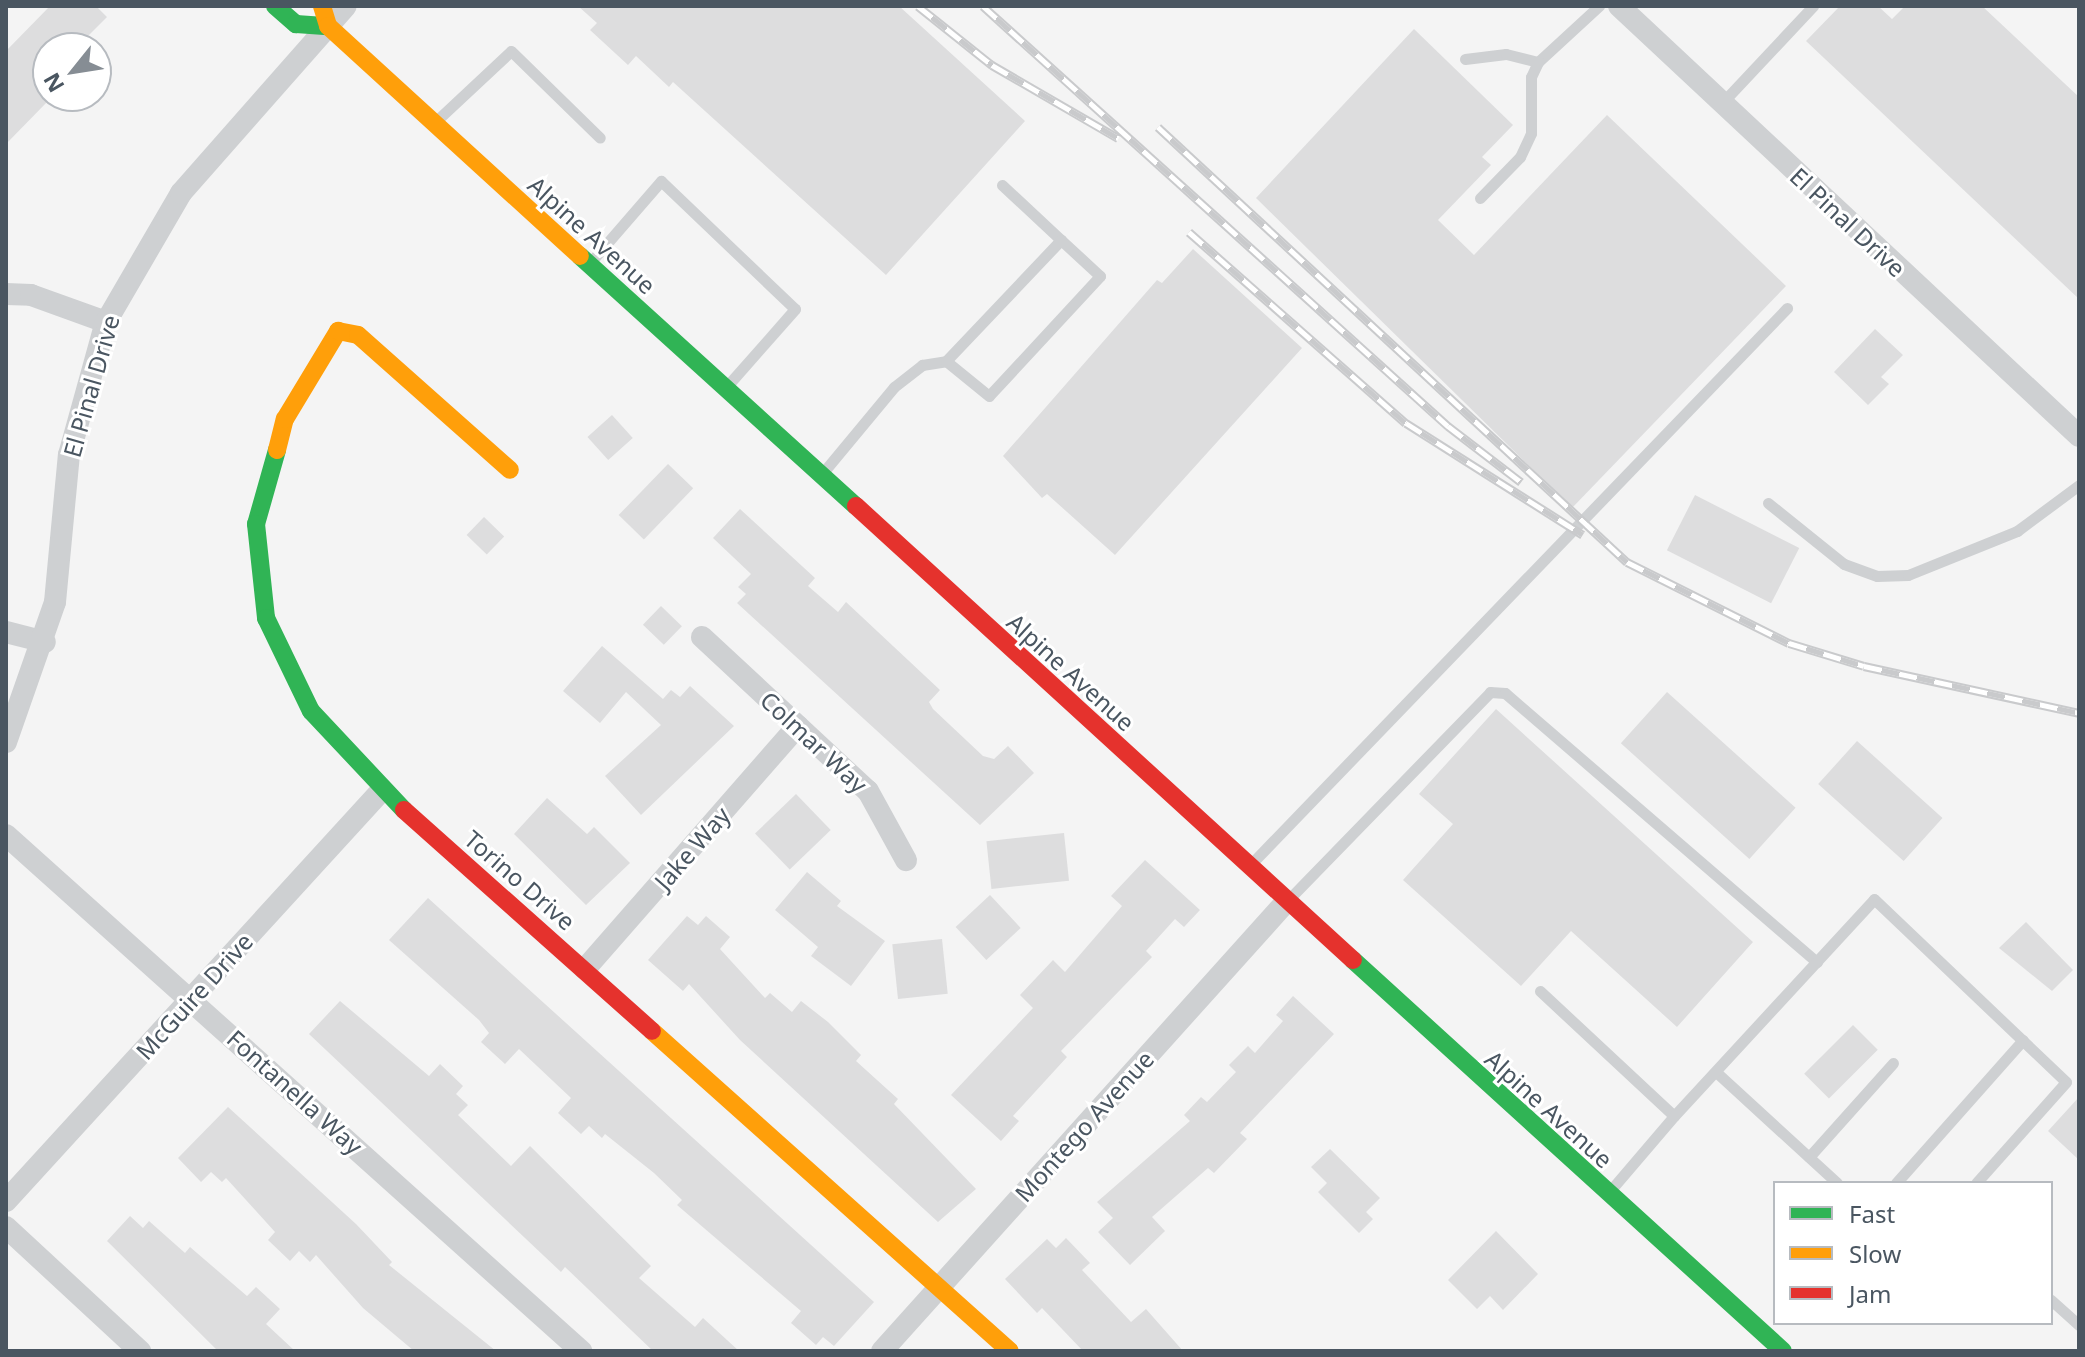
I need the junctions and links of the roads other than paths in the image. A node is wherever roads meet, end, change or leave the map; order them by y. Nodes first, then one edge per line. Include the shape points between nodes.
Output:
1 (275, 6) edge
2 (346, 6) edge
3 (1599, 6) edge
4 (1619, 6) edge
5 (1813, 6) edge
6 (325, 16) edge
7 (1465, 59) dead end
8 (1538, 62) junction
9 (1722, 103) junction
10 (434, 124) junction
11 (600, 138) dead end
12 (1002, 185) dead end
13 (1480, 198) dead end
14 (1061, 240) junction
15 (589, 265) junction
16 (6, 294) edge
17 (1787, 308) dead end
18 (106, 322) junction
19 (946, 361) junction
20 (724, 389) junction
21 (2079, 436) edge
22 (510, 470) dead end
23 (820, 476) junction
24 (2079, 485) edge
25 (1768, 503) dead end
26 (6, 632) edge
27 (702, 637) dead end
28 (45, 642) junction
29 (798, 726) junction
30 (6, 742) edge
31 (382, 790) junction
32 (6, 835) edge
33 (906, 860) dead end
34 (1249, 867) junction
35 (1286, 902) junction
36 (1817, 962) junction
37 (585, 969) junction
38 (1540, 991) dead end
39 (192, 998) junction
40 (2023, 1040) junction
41 (1893, 1063) dead end
42 (1716, 1072) junction
43 (1674, 1116) junction
44 (1809, 1157) junction
45 (1835, 1181) edge
46 (1898, 1181) edge
47 (1978, 1181) edge
48 (1607, 1195) junction
49 (6, 1201) edge
50 (6, 1227) edge
51 (940, 1287) junction
52 (2053, 1302) edge
53 (2079, 1325) edge
54 (140, 1351) edge
55 (581, 1351) edge
56 (882, 1351) edge
57 (1010, 1351) edge
58 (1783, 1351) edge

1 - 6 street via 296,24
2 - 6 street, El Pinal Drive
3 - 8 lane
4 - 9 street, El Pinal Drive
5 - 9 lane
6 - 10 street, Alpine Avenue
6 - 18 street, El Pinal Drive via 181,193
7 - 8 lane via 1506,54
8 - 13 lane via 1531,77 1531,133 1520,157
9 - 21 street, El Pinal Drive
10 - 11 lane via 511,51
10 - 15 street, Alpine Avenue
12 - 14 lane
14 - 19 lane
14 - 19 lane via 1100,276 989,396
15 - 20 street, Alpine Avenue
15 - 20 lane via 661,181 795,309
16 - 18 street via 31,295
17 - 34 lane
18 - 28 street, El Pinal Drive via 69,455
19 - 23 lane via 922,365 894,387
20 - 23 street, Alpine Avenue
22 - 31 street, Torino Drive via 358,335 338,331 285,419 256,524 256,567 266,618 311,711
23 - 34 street, Alpine Avenue
24 - 25 lane via 2017,531 1908,575 1877,576 1844,564
26 - 28 street
27 - 29 street, Colmar Way
28 - 30 street, El Pinal Drive
29 - 33 street, Colmar Way via 868,791
29 - 37 street, Jake Way
31 - 37 street, Torino Drive
31 - 39 street, McGuire Drive
32 - 39 street, Fontanella Way
34 - 35 street, Alpine Avenue
35 - 36 lane via 1490,692 1505,693
35 - 48 street, Alpine Avenue
35 - 51 street, Montego Avenue
36 - 40 lane via 1874,899
36 - 42 lane
37 - 51 street, Torino Drive
38 - 43 lane
39 - 49 street, McGuire Drive
39 - 55 street, Fontanella Way
40 - 46 lane
40 - 47 lane via 2066,1082
41 - 44 lane
42 - 43 lane
42 - 44 lane
43 - 48 lane
44 - 45 lane
48 - 58 street, Alpine Avenue
50 - 54 street
51 - 56 street, Montego Avenue
51 - 57 street, Torino Drive
52 - 53 lane

